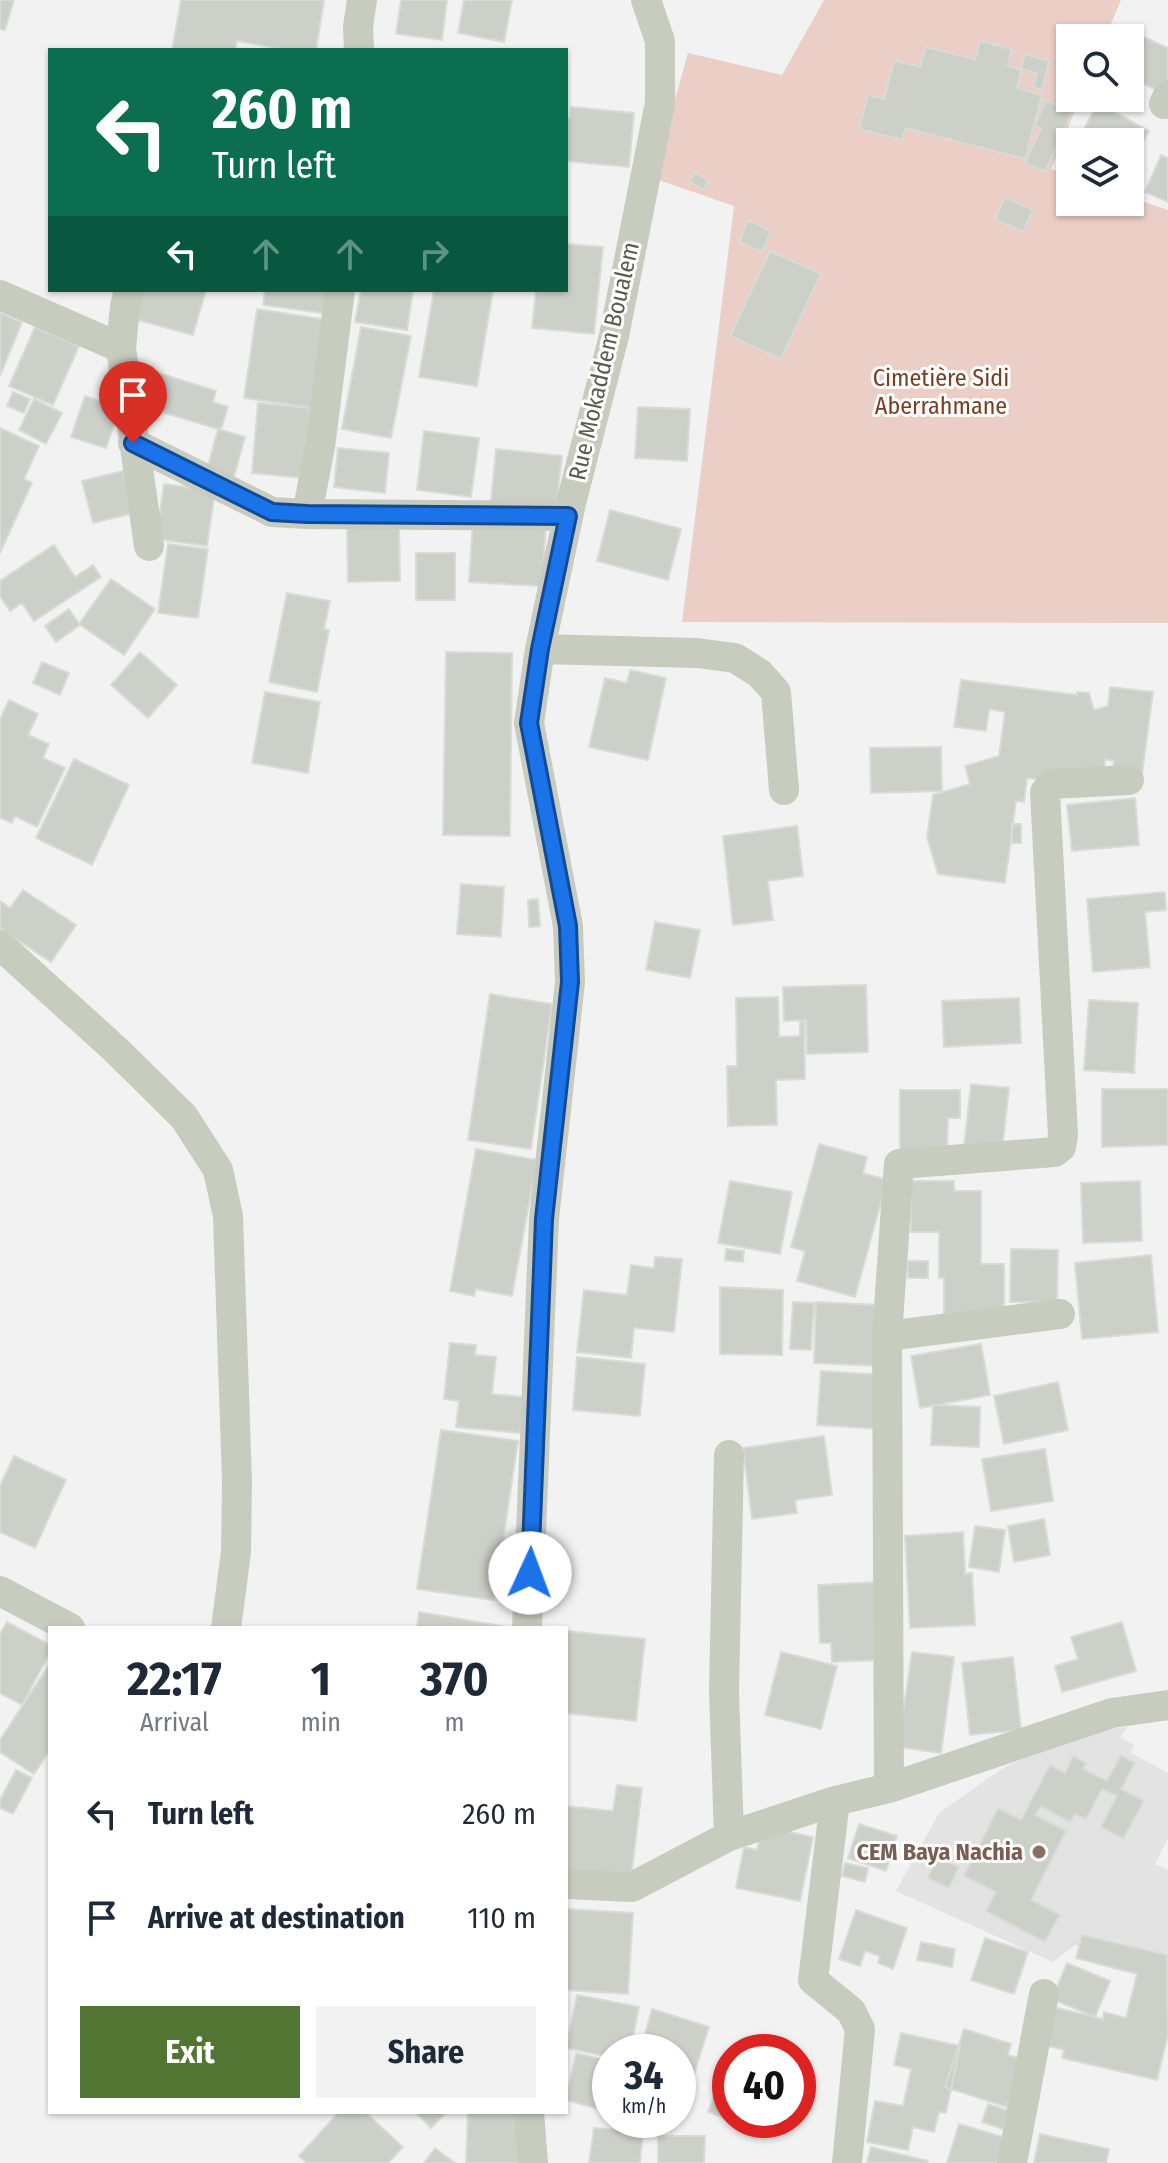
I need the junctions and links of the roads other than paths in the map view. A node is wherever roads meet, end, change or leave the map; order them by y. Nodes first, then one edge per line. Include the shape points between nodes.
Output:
1 (362, 0) edge
2 (646, 0) edge
3 (359, 48) edge
4 (129, 292) edge
5 (340, 292) edge
6 (0, 295) edge
7 (121, 348) junction
8 (133, 443) junction
9 (307, 514) junction
10 (568, 516) junction
11 (149, 546) dead end
12 (540, 649) junction
13 (1129, 780) dead end
14 (784, 790) dead end
15 (0, 945) edge
16 (1060, 1314) dead end
17 (887, 1336) junction
18 (729, 1455) dead end
19 (0, 1591) edge
20 (66, 1626) edge
21 (226, 1626) edge
22 (527, 1626) edge
23 (1168, 1705) edge
24 (889, 1788) junction
25 (835, 1801) junction
26 (729, 1836) junction
27 (568, 1884) edge
28 (1044, 1994) dead end
29 (529, 2114) edge
30 (533, 2163) edge
31 (847, 2163) edge
32 (1012, 2163) edge

1 - 3 street
2 - 10 street, Rue Mokaddem Boualem via 660,41 660,103 614,336
4 - 7 street
5 - 9 street
6 - 7 street
7 - 8 street
8 - 9 street via 272,512
8 - 11 street
9 - 10 street
10 - 12 street, Rue Mokaddem Boualem
12 - 14 street via 735,658 776,692
12 - 22 street, Rue Mokaddem Boualem via 529,723 568,926 570,982 544,1219
13 - 17 street via 1051,784 1045,792 1061,1147 1055,1152 899,1164
15 - 21 street via 184,1117 218,1170 228,1216 237,1482 236,1552
16 - 17 street
17 - 24 street
18 - 26 street via 724,1692
19 - 20 street
23 - 24 street via 1112,1713
24 - 25 street
25 - 26 street
25 - 31 street via 813,1980 851,2011 860,2029
26 - 27 street via 632,1887
28 - 32 street
29 - 30 street

